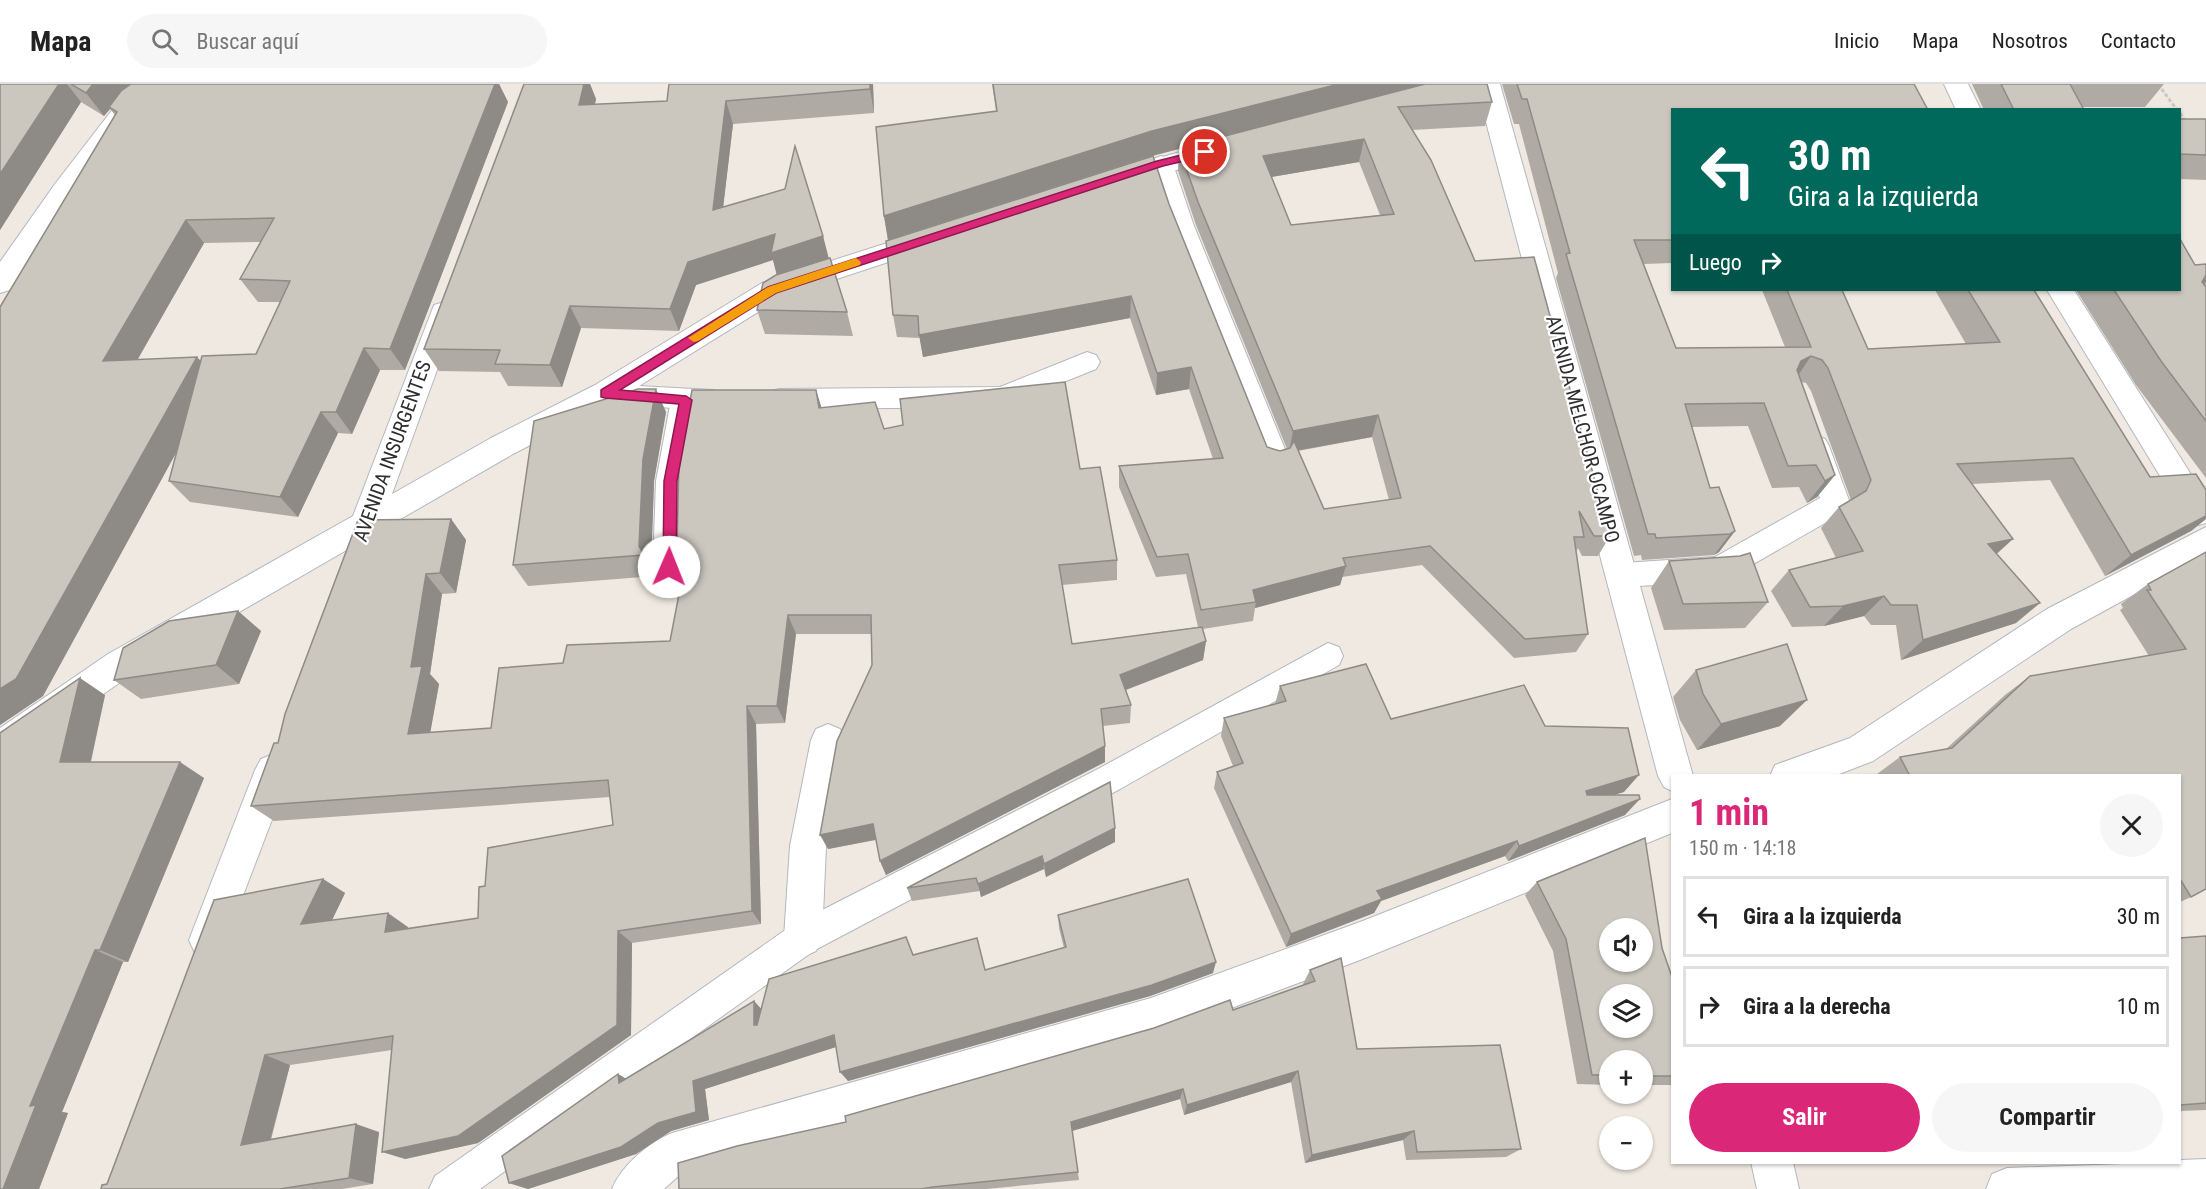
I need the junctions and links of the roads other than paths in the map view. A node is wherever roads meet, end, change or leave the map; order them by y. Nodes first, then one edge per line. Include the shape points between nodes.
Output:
1 (177, 84) edge
2 (1956, 84) edge
3 (1473, 85) edge
4 (1968, 108) edge
5 (1253, 140) edge
6 (1161, 164) junction
7 (1094, 185) edge
8 (949, 232) edge
9 (0, 283) edge
10 (455, 283) edge
11 (2061, 291) edge
12 (1087, 362) dead end
13 (605, 393) junction
14 (686, 400) junction
15 (1808, 425) edge
16 (1275, 459) edge
17 (2206, 525) edge
18 (364, 526) junction
19 (2206, 540) edge
20 (669, 567) dead end
21 (348, 571) edge
22 (1623, 575) junction
23 (1328, 656) dead end
24 (828, 740) dead end
25 (0, 747) edge
26 (281, 747) edge
27 (1675, 774) edge
28 (1793, 774) edge
29 (1671, 816) edge
30 (803, 938) junction
31 (198, 968) edge
32 (1773, 1164) edge
33 (2206, 1180) edge
34 (448, 1189) edge
35 (633, 1189) edge
36 (1779, 1189) edge
37 (2007, 1189) edge

1 - 9 street via 152,91 128,107
2 - 4 street
3 - 22 street, AVENIDA MELCHOR OCAMPO
5 - 6 street
6 - 7 street
6 - 16 lane
8 - 13 street via 772,290
10 - 18 street, AVENIDA INSURGENTES
11 - 17 street
12 - 14 lane via 1002,397
13 - 14 lane
13 - 18 street via 502,446
14 - 20 street via 671,481
15 - 22 lane via 1836,503 1719,569
18 - 21 street, AVENIDA INSURGENTES
18 - 25 street via 120,663
19 - 28 street via 2059,619 1861,750
22 - 27 street, AVENIDA MELCHOR OCAMPO
23 - 30 lane via 1109,779
24 - 30 street via 808,846
26 - 31 street
29 - 35 street via 1360,941 1150,1018 672,1154
30 - 34 lane
32 - 36 street
33 - 37 street

